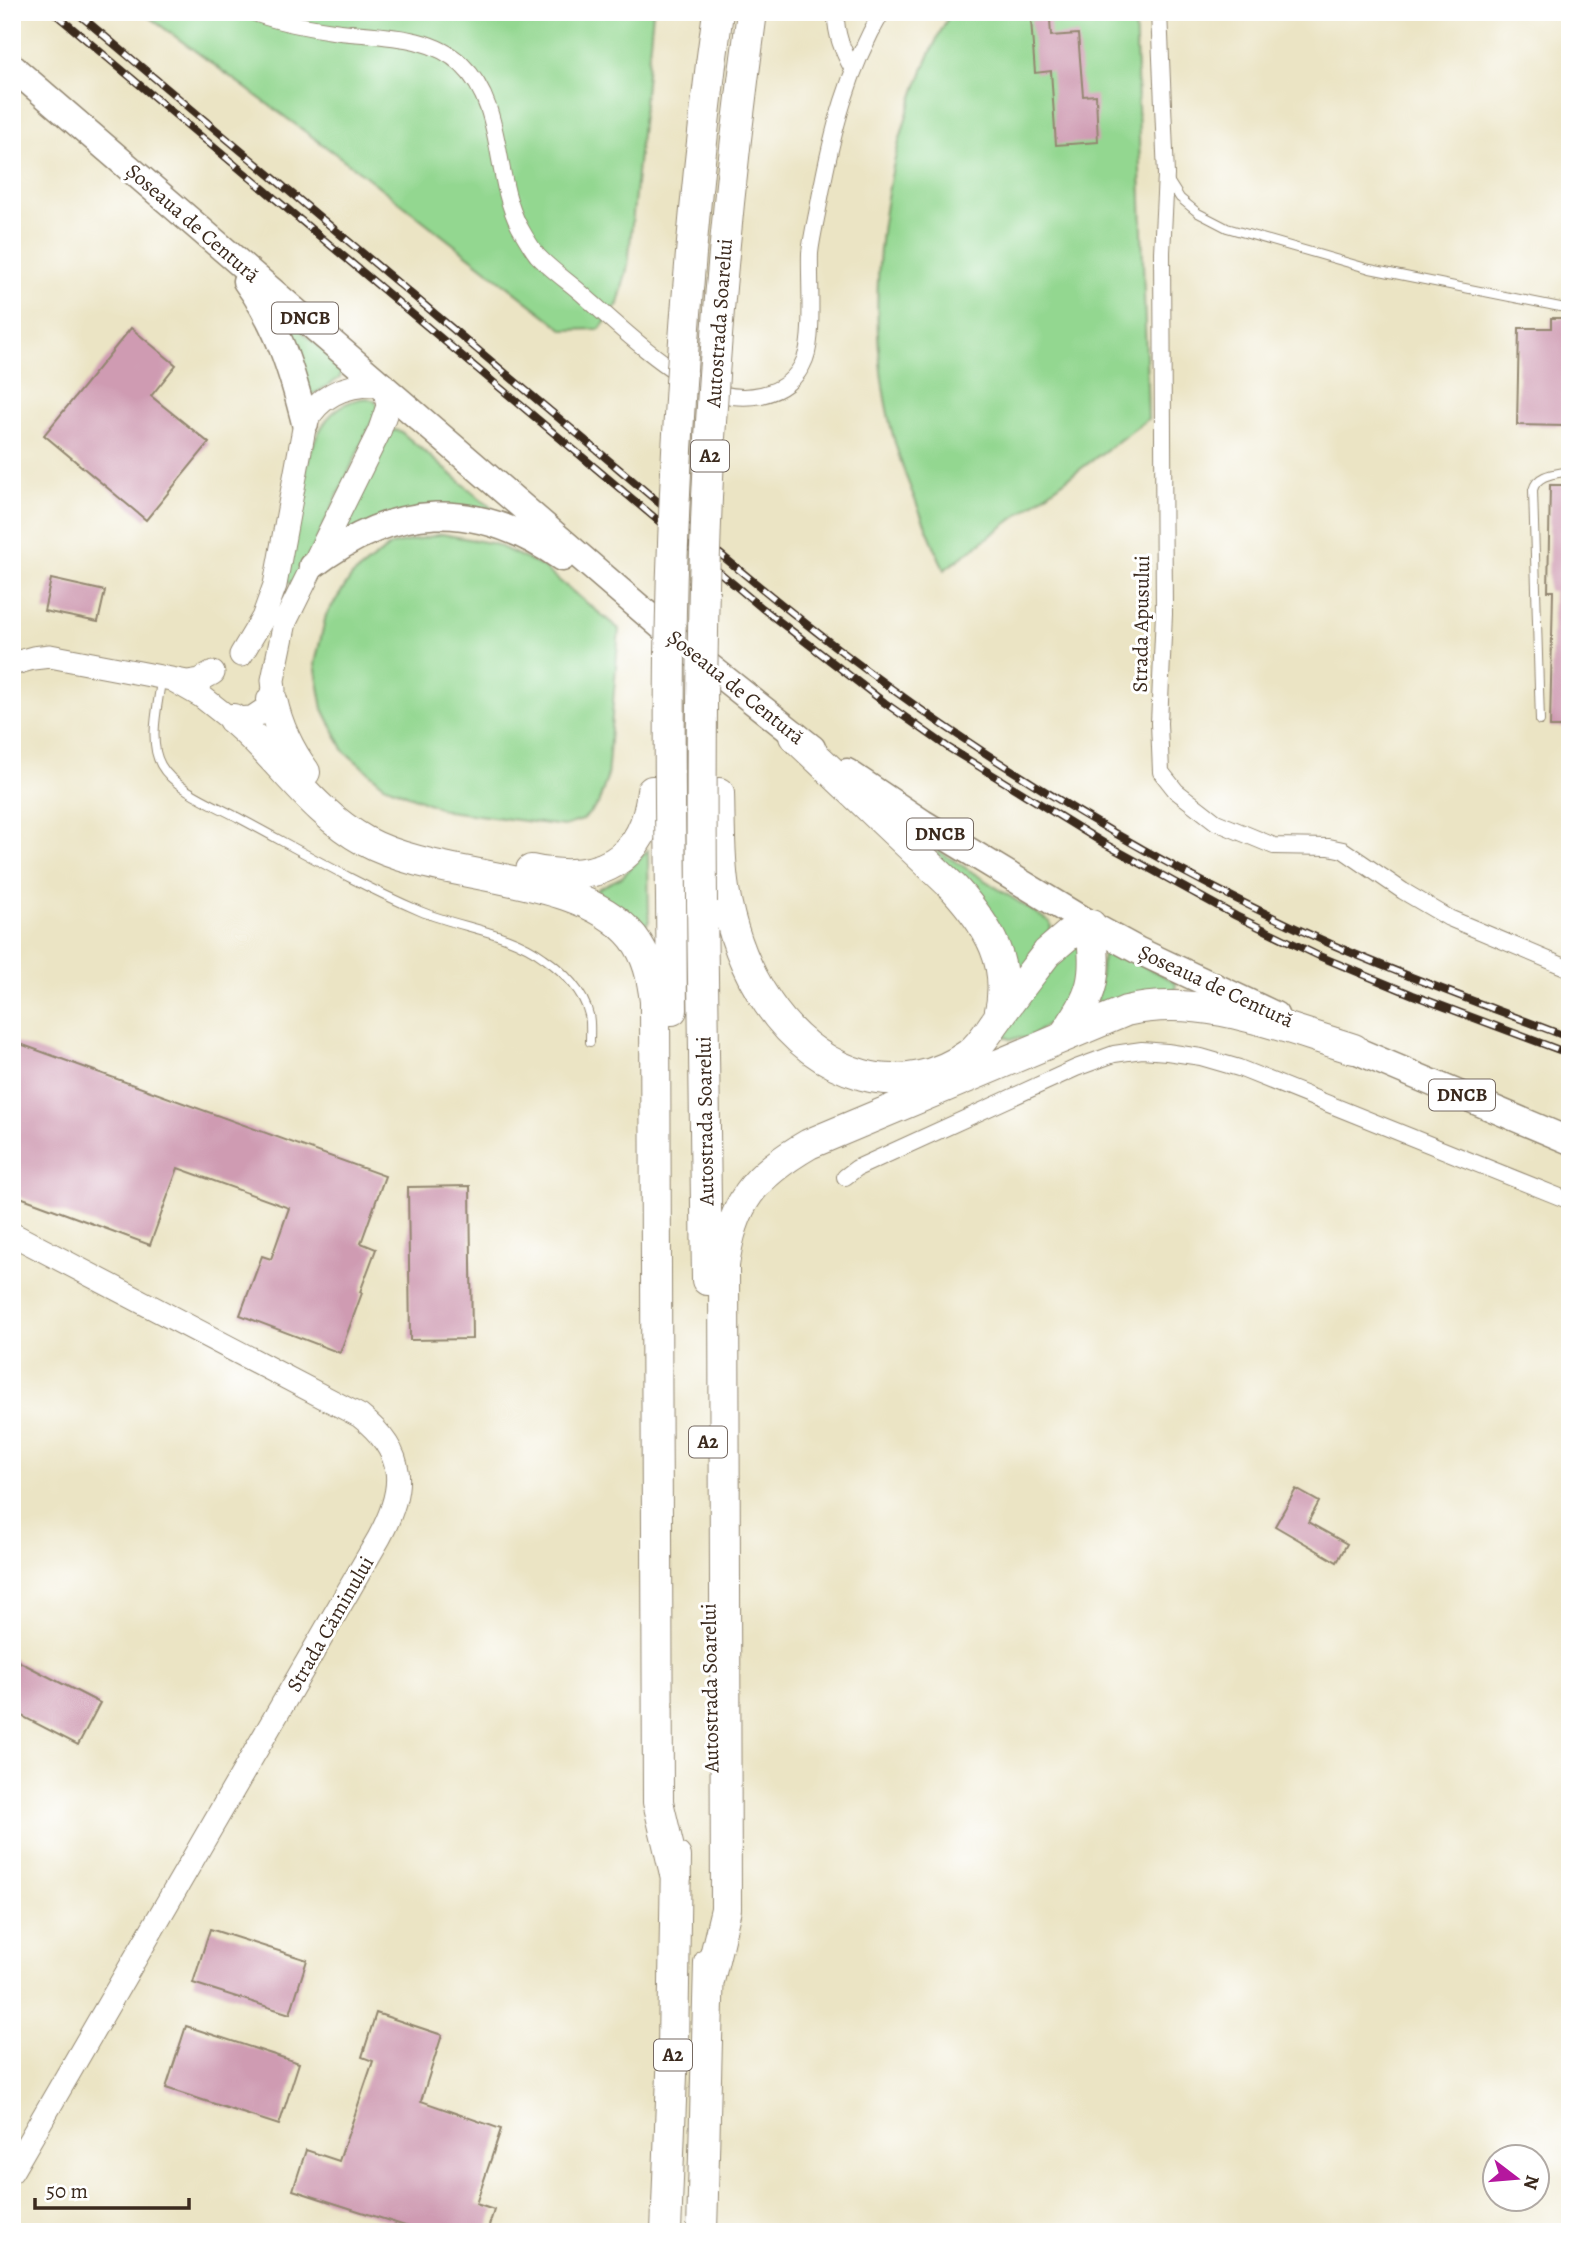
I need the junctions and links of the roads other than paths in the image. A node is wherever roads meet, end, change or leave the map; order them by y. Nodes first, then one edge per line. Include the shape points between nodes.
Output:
1 (251, 12) edge
2 (718, 12) edge
3 (751, 12) edge
4 (767, 12) edge
5 (836, 12) edge
6 (882, 12) edge
7 (1159, 12) edge
8 (711, 64) junction
9 (12, 67) edge
10 (853, 70) junction
11 (1166, 175) junction
12 (225, 251) junction
13 (1570, 309) edge
14 (384, 386) junction
15 (305, 423) junction
16 (1570, 471) edge
17 (312, 565) junction
18 (630, 598) junction
19 (241, 655) junction
20 (12, 664) edge
21 (213, 673) junction
22 (167, 679) junction
23 (272, 690) junction
24 (226, 714) junction
25 (1540, 721) dead end
26 (794, 736) junction
27 (715, 906) junction
28 (1091, 925) junction
29 (1570, 969) edge
30 (999, 1016) junction
31 (1062, 1038) junction
32 (590, 1042) dead end
33 (1354, 1049) junction
34 (1010, 1077) junction
35 (1570, 1141) edge
36 (845, 1177) dead end
37 (1570, 1201) edge
38 (12, 1234) edge
39 (676, 1878) junction
40 (709, 1981) junction
41 (12, 2171) edge
42 (666, 2232) edge
43 (702, 2232) edge

1 - 10 street via 304,26 426,44 462,65 484,93 507,198 537,254 677,372 706,389 750,398 779,390 805,359 811,250 829,146
2 - 8 highway, Autostrada Soarelui / A2
3 - 27 highway, Autostrada Soarelui / A2, bridge via 725,250 708,484 701,732
4 - 27 highway via 730,413 721,863
5 - 10 street via 841,49
6 - 10 street
7 - 11 street, Strada Apusului
8 - 23 highway, bridge via 688,135 679,207 662,461 652,791 648,817 635,846 602,869 549,874 410,843 381,832 322,791 296,760 286,742
8 - 39 highway, Autostrada Soarelui / A2, bridge via 686,326 670,666
9 - 12 main road, Șoseaua de Centură / DNCB
11 - 13 lane via 1180,198 1227,228 1370,269
11 - 29 street, Strada Apusului via 1161,772 1176,791 1216,822 1275,846 1343,850 1449,918
12 - 14 main road, Șoseaua de Centură / DNCB
12 - 15 main road via 277,331
14 - 15 street via 354,386 336,392 316,407
14 - 17 street via 386,416
14 - 18 main road, Șoseaua de Centură / DNCB
15 - 19 street via 275,585 263,618
16 - 25 lane via 1539,478 1533,490
17 - 18 main road via 338,546 383,526 419,517 454,516 488,521 521,533
17 - 23 street via 285,622
18 - 26 main road, Șoseaua de Centură / DNCB
19 - 21 street via 220,664
19 - 23 street via 265,665
20 - 22 street via 50,656
21 - 22 street via 187,682
21 - 24 street via 210,693
22 - 24 street
22 - 32 lane via 154,739 159,763 171,779 383,894 422,912 522,943 545,958 584,999
23 - 24 street via 260,714 252,718
24 - 39 highway via 261,743 314,804 349,831 403,856 548,890 583,903 621,925 649,966 655,1014 658,1802
26 - 28 main road, Șoseaua de Centură / DNCB via 912,817
26 - 30 highway via 974,910 990,935 1004,978
27 - 30 highway via 772,1010 809,1049 856,1073 897,1080 942,1069 971,1052
27 - 40 highway, Autostrada Soarelui / A2 via 708,1335
28 - 30 highway via 1057,943
28 - 31 highway via 1093,981
28 - 33 main road, Șoseaua de Centură / DNCB
31 - 33 highway via 1126,1011 1182,1004
31 - 34 highway
33 - 35 main road, Șoseaua de Centură / DNCB
34 - 36 street
34 - 37 street via 1142,1050 1201,1057 1279,1083
34 - 40 highway via 942,1089 831,1134 784,1159 752,1188 737,1210 724,1266 726,1909
38 - 41 street, Strada Căminului via 360,1416 392,1449 399,1478 393,1510 379,1538
39 - 42 highway, Autostrada Soarelui / A2
40 - 43 highway, Autostrada Soarelui / A2

